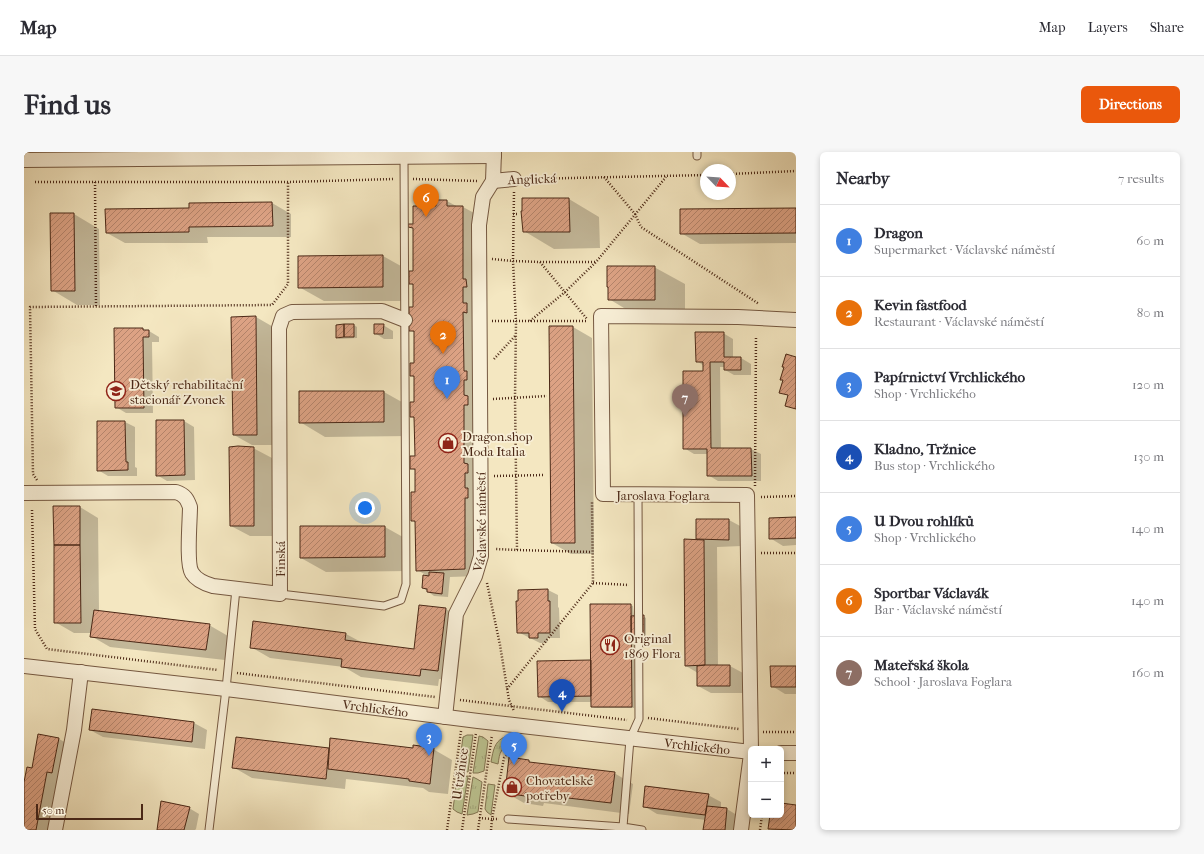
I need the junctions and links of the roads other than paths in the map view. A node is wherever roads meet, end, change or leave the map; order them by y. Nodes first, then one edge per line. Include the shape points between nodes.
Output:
1 (494, 154) edge
2 (259, 155) edge
3 (404, 157) junction
4 (24, 160) edge
5 (514, 179) road end
6 (493, 181) junction
7 (405, 320) junction
8 (796, 320) edge
9 (24, 493) edge
10 (638, 494) junction
11 (236, 588) junction
12 (280, 594) junction
13 (24, 666) edge
14 (81, 672) junction
15 (226, 689) junction
16 (445, 717) junction
17 (630, 739) junction
18 (751, 746) edge
19 (748, 753) edge
20 (784, 753) edge
21 (796, 753) edge
22 (748, 776) edge
23 (508, 819) dead end
24 (623, 827) junction
25 (55, 830) edge
26 (209, 830) edge
27 (642, 830) edge
28 (741, 830) edge

1 - 3 street, Anglická
1 - 6 street, Anglická
2 - 3 street, Anglická
2 - 4 street, Anglická
3 - 7 lane
5 - 6 street, Anglická
6 - 16 street, Václavské náměstí via 483,197 479,225 481,556 475,576 456,614
7 - 12 street, Finská via 382,311 292,312 283,316 279,328
7 - 12 lane via 406,584 401,600 384,606
8 - 10 street, Jaroslava Foglara via 601,316 603,494
9 - 11 street, Finská via 183,494 190,507 189,564 192,573 204,584
10 - 17 lane via 639,719
10 - 18 street, Jaroslava Foglara via 747,495
11 - 12 street, Finská
11 - 15 lane
13 - 14 street, Vrchlického
14 - 15 street, Vrchlického
14 - 25 street via 74,730
15 - 16 street, Vrchlického
15 - 26 lane
16 - 17 street, Vrchlického
17 - 19 street, Vrchlického
17 - 24 lane
20 - 21 street
22 - 28 street
23 - 24 lane
24 - 27 lane

